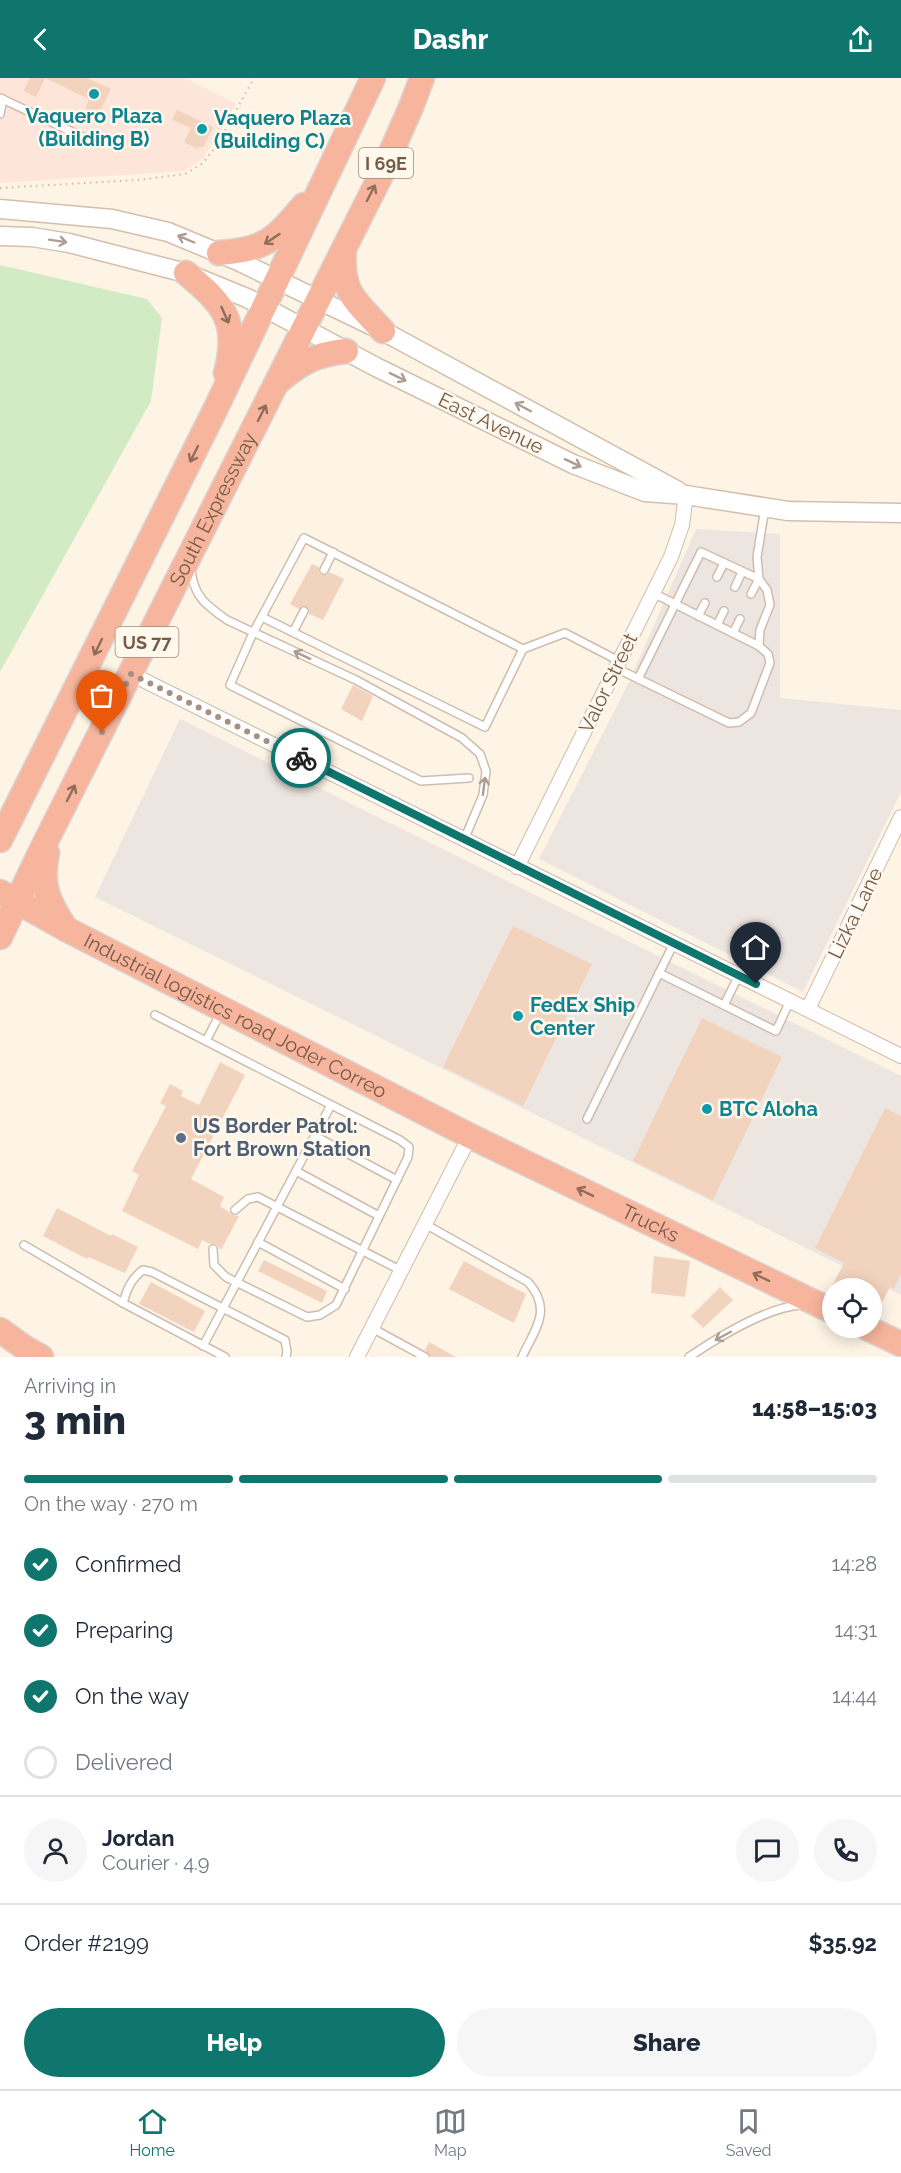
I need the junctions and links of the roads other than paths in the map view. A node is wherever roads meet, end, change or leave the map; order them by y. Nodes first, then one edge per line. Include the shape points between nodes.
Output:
1 (373, 78) edge
2 (422, 78) edge
3 (2, 98) edge
4 (0, 114) edge
5 (98, 144) dead end
6 (325, 181) junction
7 (0, 209) edge
8 (0, 236) edge
9 (345, 246) junction
10 (219, 253) junction
11 (186, 273) junction
12 (277, 281) junction
13 (317, 300) junction
14 (265, 307) junction
15 (304, 328) junction
16 (383, 331) junction
17 (346, 351) junction
18 (278, 382) junction
19 (215, 410) junction
20 (686, 495) junction
21 (765, 508) junction
22 (901, 513) edge
23 (333, 552) junction
24 (189, 559) junction
25 (724, 563) junction
26 (324, 570) dead end
27 (742, 572) junction
28 (717, 577) dead end
29 (759, 579) junction
30 (735, 587) dead end
31 (653, 593) junction
32 (751, 594) dead end
33 (705, 603) dead end
34 (675, 605) junction
35 (304, 611) dead end
36 (724, 611) dead end
37 (698, 616) junction
38 (261, 617) junction
39 (740, 619) dead end
40 (717, 625) junction
41 (293, 632) junction
42 (253, 633) junction
43 (733, 633) junction
44 (759, 646) junction
45 (524, 649) junction
46 (617, 665) junction
47 (131, 674) junction
48 (638, 679) junction
49 (469, 778) dead end
50 (901, 817) edge
51 (53, 828) junction
52 (0, 840) edge
53 (464, 840) junction
54 (517, 867) junction
55 (8, 897) edge
56 (66, 929) junction
57 (0, 937) edge
58 (674, 944) junction
59 (659, 973) junction
60 (739, 975) junction
61 (790, 1001) junction
62 (724, 1005) junction
63 (223, 1009) junction
64 (808, 1010) junction
65 (155, 1015) dead end
66 (206, 1041) junction
67 (901, 1056) edge
68 (331, 1105) junction
69 (587, 1119) dead end
70 (315, 1136) junction
71 (470, 1136) junction
72 (296, 1171) junction
73 (397, 1180) junction
74 (276, 1207) junction
75 (235, 1210) dead end
76 (379, 1216) junction
77 (425, 1224) junction
78 (258, 1242) junction
79 (24, 1245) dead end
80 (213, 1249) dead end
81 (362, 1251) junction
82 (402, 1271) junction
83 (237, 1283) junction
84 (345, 1289) junction
85 (123, 1303) junction
86 (822, 1306) edge
87 (822, 1307) edge
88 (222, 1309) junction
89 (372, 1328) junction
90 (0, 1330) edge
91 (882, 1335) edge
92 (901, 1344) edge
93 (203, 1346) junction
94 (41, 1357) edge
95 (225, 1357) edge
96 (286, 1357) edge
97 (357, 1357) edge
98 (424, 1357) edge
99 (522, 1357) edge
100 (688, 1357) edge

1 - 6 highway, I 69E
9 -> 2 highway, South Expressway / I 69E via 382,173
3 - 4 lane
3 - 5 lane
6 -> 10 highway via 278,236 241,252
6 - 12 highway, I 69E
10 -> 7 street, East Avenue via 168,232 112,219
8 -> 11 street, East Avenue via 69,243
9 - 13 highway, South Expressway / I 69E
9 - 16 highway via 347,290
10 - 12 street, East Avenue
11 - 14 street, East Avenue
11 -> 19 highway via 210,293 229,322 228,364
12 - 13 street, East Avenue
12 - 14 highway, US 77
13 - 15 highway, South Expressway / US 77
13 - 16 street, East Avenue
14 - 15 street, East Avenue
14 - 19 highway, US 77
15 - 17 street, East Avenue
15 - 18 highway, South Expressway / US 77
20 -> 16 street, East Avenue
17 - 18 highway via 323,353 294,368
17 -> 20 street, East Avenue via 573,464 645,492
24 -> 18 highway, South Expressway / US 77
19 -> 52 highway, US 77
20 - 21 street, East Avenue
20 - 31 street, Valor Street via 678,538
21 - 22 street, East Avenue
21 - 29 lane
23 - 26 lane
23 - 38 lane via 304,538
23 - 45 lane
24 - 42 lane via 196,593 209,608
24 - 47 highway, South Expressway / US 77
25 - 27 lane
25 - 28 lane
25 - 34 lane via 701,552
27 - 29 lane
27 - 30 lane
29 - 32 lane
29 - 44 lane via 767,590 770,605 760,630
31 - 34 lane
31 - 46 street, Valor Street
33 - 37 lane
34 - 37 lane
34 - 48 lane
35 - 41 lane
36 - 40 lane
37 - 40 lane
38 - 41 lane
38 - 42 lane
39 - 43 lane
40 - 43 lane
41 - 45 lane via 485,727
42 - 49 lane via 230,685 421,781
53 -> 42 lane via 483,795 486,771 480,754 462,738 376,690
43 - 44 lane
44 - 48 lane via 768,654 770,663 751,713 739,722 729,723
45 - 46 lane via 566,633
46 - 48 lane
46 - 54 street, Valor Street
51 -> 47 highway, South Expressway / US 77
47 - 53 street
50 - 64 street, Lizka Lane
51 - 55 highway, South Expressway / US 77
51 - 56 highway via 45,864 45,889
53 - 54 street
54 - 58 street
55 - 56 highway, Industrial logistics road Joder Correo
55 - 57 highway, South Expressway / US 77
56 - 63 highway, Industrial logistics road Joder Correo
58 - 59 lane
58 - 60 street
59 - 62 lane
59 - 69 lane
60 - 61 street
60 - 62 lane
61 - 62 lane via 776,1031
61 - 64 street
63 - 66 lane
63 - 71 highway, Industrial logistics road Joder Correo
64 - 67 street
65 - 66 lane
66 - 68 lane
68 - 70 lane
68 - 73 lane via 409,1147
70 - 72 lane
70 - 73 lane
71 - 77 street
86 -> 71 highway, Trucks
72 - 74 lane
72 - 76 lane
73 - 76 lane
74 - 75 lane via 258,1197 248,1199
74 - 78 lane
74 - 81 lane
76 - 81 lane
77 - 82 street
77 - 99 lane via 536,1290 542,1304 541,1316
78 - 83 lane
78 - 84 lane
79 - 85 lane
80 - 83 lane via 214,1264
81 - 82 lane
81 - 84 lane
82 - 89 street
83 - 84 lane via 307,1317 320,1315 336,1305
83 - 88 lane
85 - 88 lane via 128,1288 143,1270
85 - 93 lane
87 -> 100 lane via 793,1306 766,1315
88 - 93 lane
88 - 96 lane via 285,1340
89 - 97 street
89 - 98 lane
90 - 94 highway
91 - 92 highway
93 - 95 lane

